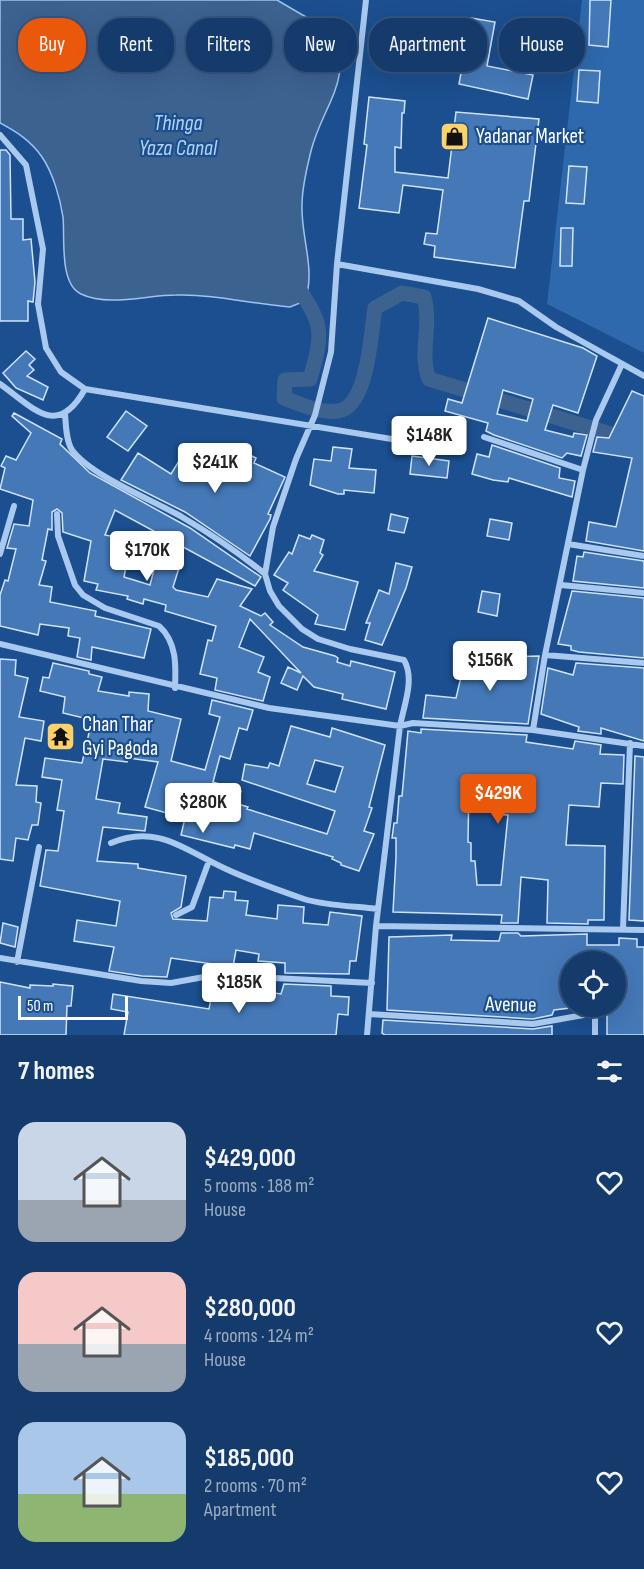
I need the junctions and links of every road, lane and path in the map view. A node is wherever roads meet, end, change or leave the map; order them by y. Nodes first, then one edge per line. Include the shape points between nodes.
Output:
1 (366, 0) edge
2 (0, 135) edge
3 (337, 264) junction
4 (622, 364) junction
5 (644, 376) edge
6 (0, 384) edge
7 (85, 388) junction
8 (65, 414) junction
9 (312, 424) junction
10 (484, 437) dead end
11 (416, 443) dead end
12 (583, 470) junction
13 (14, 506) dead end
14 (57, 514) dead end
15 (567, 544) junction
16 (0, 554) edge
17 (644, 556) edge
18 (265, 574) junction
19 (561, 585) junction
20 (644, 593) edge
21 (0, 644) edge
22 (545, 655) junction
23 (644, 663) edge
24 (176, 688) junction
25 (400, 726) junction
26 (532, 730) junction
27 (630, 743) junction
28 (644, 746) edge
29 (111, 843) dead end
30 (39, 847) dead end
31 (209, 861) junction
32 (378, 909) junction
33 (176, 915) dead end
34 (376, 926) junction
35 (623, 929) junction
36 (644, 930) edge
37 (0, 958) edge
38 (17, 962) junction
39 (372, 983) junction
40 (369, 1014) junction
41 (367, 1035) edge
42 (595, 1035) edge

1 - 3 street
2 - 7 street via 26,165 43,249 38,304 46,348 61,372
3 - 4 street via 478,289 519,301
3 - 9 street via 331,352
4 - 5 street
4 - 12 street via 596,420
6 - 8 street via 39,412 55,418
7 - 8 street
7 - 9 street
8 - 18 street via 71,449 80,458 238,552
9 - 11 street
9 - 18 street via 273,527
10 - 12 street
12 - 15 street
13 - 16 street
14 - 24 street via 58,536 75,585 82,595 105,608 166,633 172,643
15 - 17 street
15 - 19 street
18 - 25 street via 279,606 318,639 404,660 410,669
19 - 20 street
19 - 22 street
21 - 24 street
22 - 23 street
22 - 26 street
24 - 25 street via 269,708
25 - 26 street via 413,723
25 - 32 street
26 - 27 street
27 - 28 street
27 - 35 street
29 - 31 street via 129,835 156,837 188,848
30 - 38 street
31 - 32 street via 258,884 308,900
31 - 33 street via 192,907
32 - 34 street
34 - 35 street
34 - 39 street
35 - 36 street
37 - 38 street
38 - 39 street via 141,981 171,982 214,975
39 - 40 street
40 - 41 street
40 - 42 street, Avenue via 533,1024 595,1013

